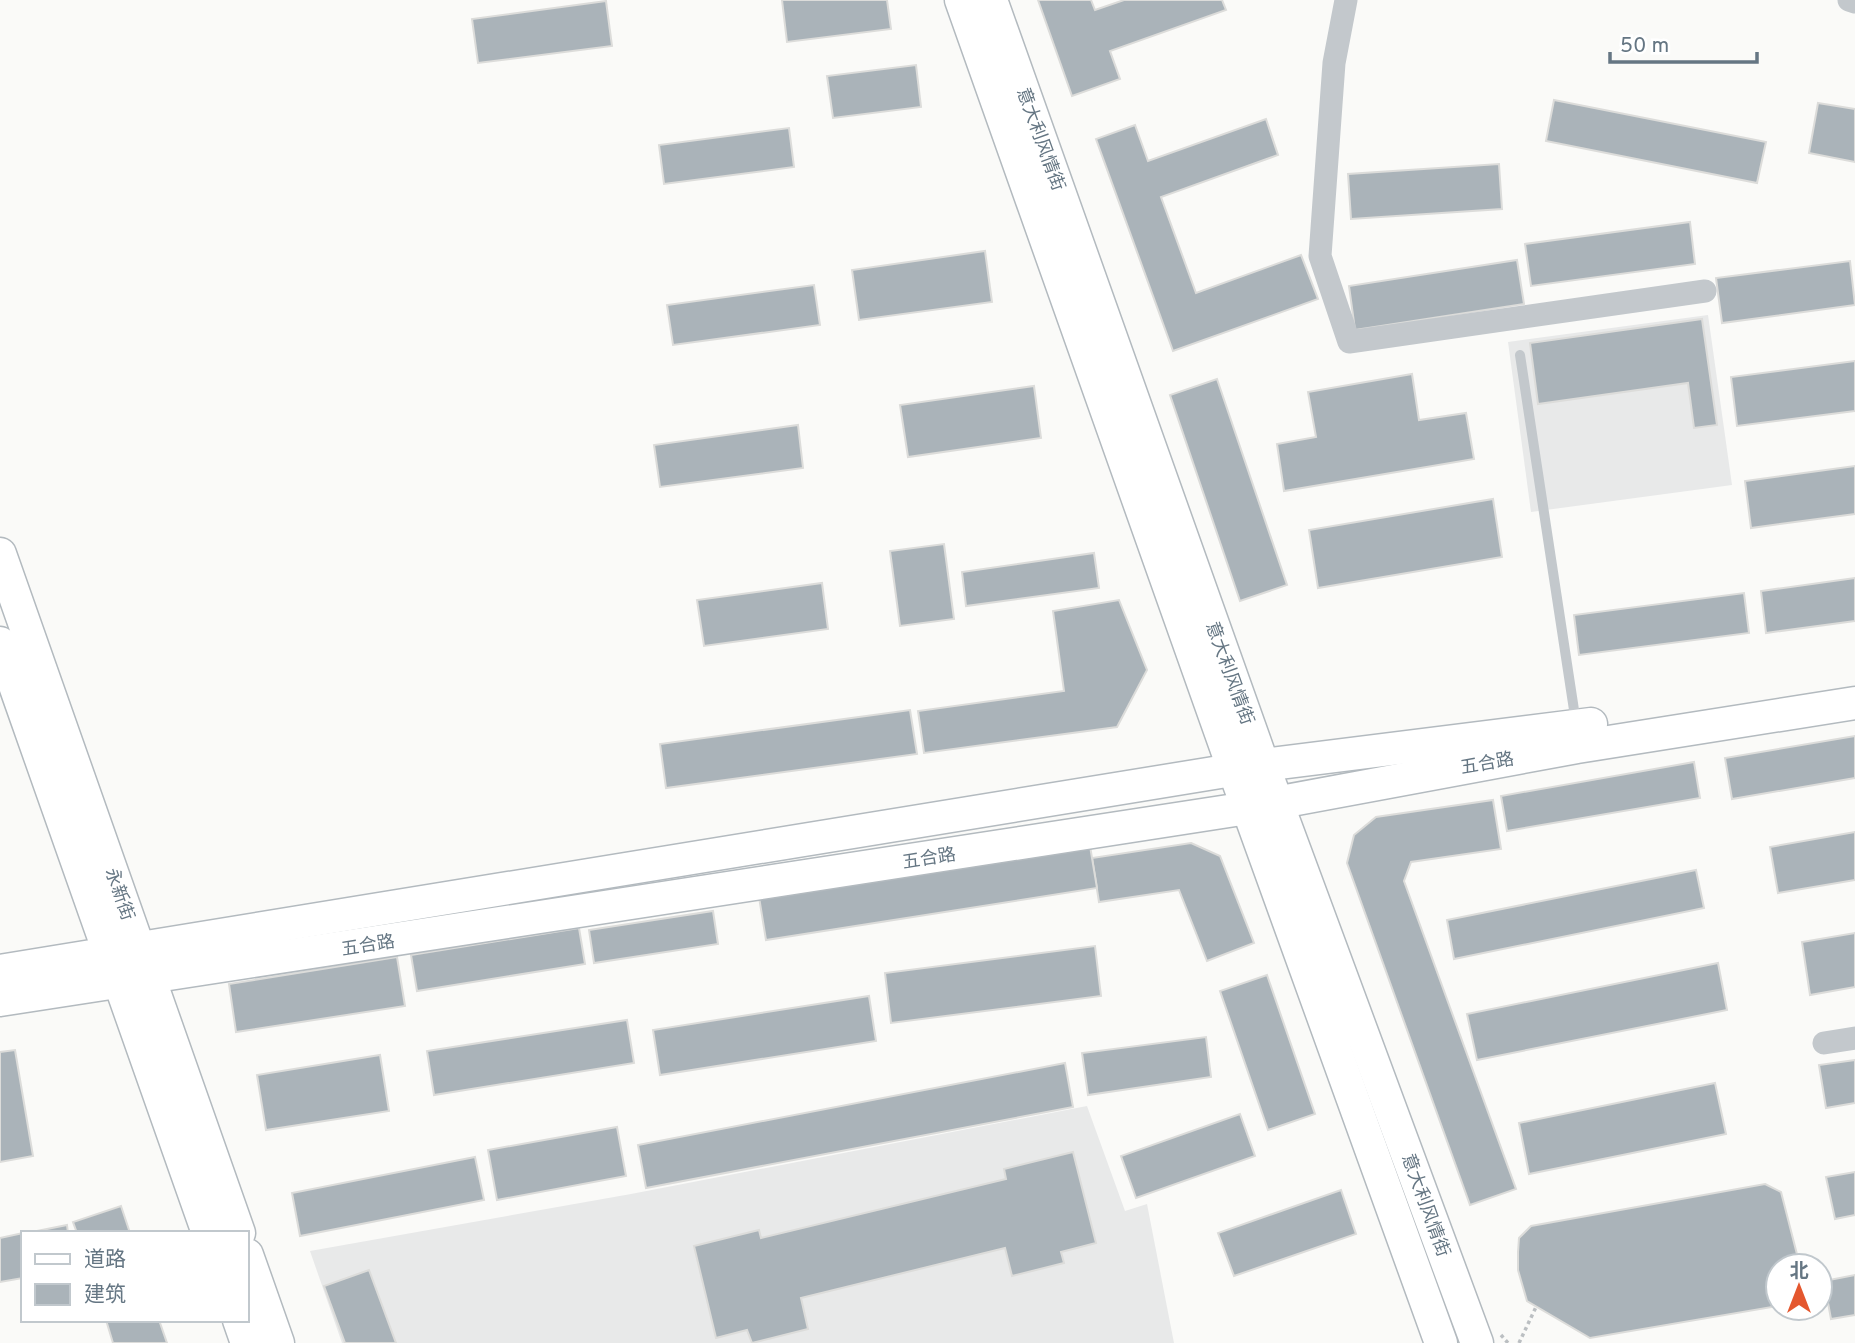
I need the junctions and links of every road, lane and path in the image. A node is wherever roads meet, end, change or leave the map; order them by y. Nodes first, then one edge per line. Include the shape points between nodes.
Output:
1 (961, 0) edge
2 (991, 0) edge
3 (1346, 0) edge
4 (1849, 0) edge
5 (1855, 2) edge
6 (1704, 291) dead end
7 (1520, 355) dead end
8 (0, 554) edge
9 (0, 643) edge
10 (1855, 682) edge
11 (1855, 703) edge
12 (1576, 726) junction
13 (1249, 768) junction
14 (1262, 805) junction
15 (130, 967) junction
16 (0, 971) edge
17 (0, 1000) edge
18 (1855, 1038) edge
19 (1824, 1043) dead end
20 (207, 1231) edge
21 (238, 1231) edge
22 (248, 1258) edge
23 (1536, 1307) dead end
24 (240, 1322) edge
25 (247, 1343) edge
26 (278, 1343) edge
27 (1441, 1343) edge
28 (1477, 1343) edge
29 (1519, 1343) edge

1 - 13 street, 意大利风情街
2 - 13 street, 意大利风情街
3 - 6 street via 1335,63 1320,256 1349,342
4 - 5 street
7 - 12 lane
8 - 15 street, 永新街
9 - 15 street, 永新街
10 - 12 street, 五合路
11 - 14 street, 五合路 via 1577,747
12 - 13 street, 五合路
13 - 14 street, 意大利风情街
13 - 15 street, 五合路
14 - 15 street, 五合路
14 - 27 street, 意大利风情街
14 - 28 street, 意大利风情街
15 - 16 street, 五合路
15 - 17 street, 五合路
15 - 20 street, 永新街
15 - 21 street, 永新街
18 - 19 street
22 - 26 street
23 - 29 path
24 - 25 street

